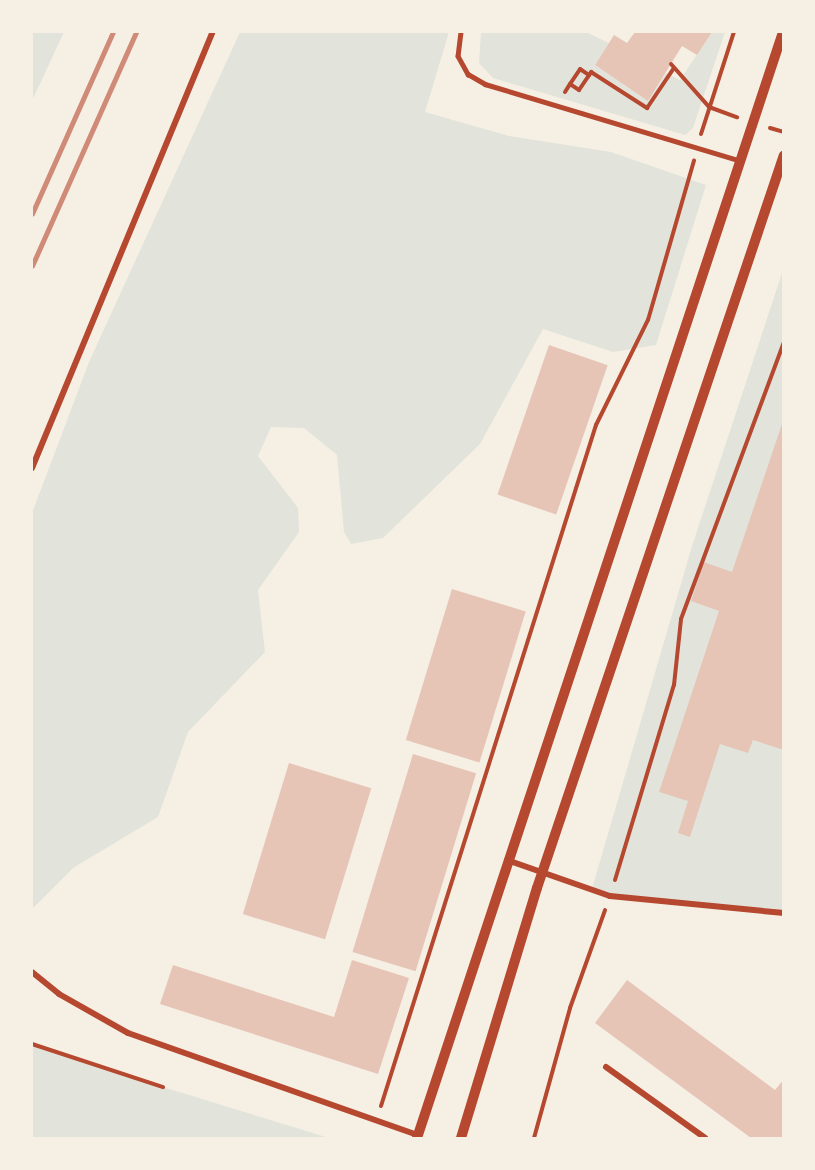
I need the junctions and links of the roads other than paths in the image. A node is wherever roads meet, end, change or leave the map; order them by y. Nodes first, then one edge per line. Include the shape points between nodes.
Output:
1 (213, 32) edge
2 (461, 32) edge
3 (783, 32) edge
4 (783, 154) edge
5 (743, 162) junction
6 (780, 175) edge
7 (32, 468) edge
8 (507, 860) junction
9 (542, 873) junction
10 (783, 913) edge
11 (32, 972) edge
12 (606, 1067) dead end
13 (420, 1138) edge
14 (460, 1138) edge
15 (705, 1138) edge

1 - 7 street
2 - 5 lane via 458,56 468,74 485,84
3 - 5 street
4 - 6 street
5 - 8 street
6 - 9 street
8 - 9 street
8 - 13 street
9 - 10 street via 610,896
9 - 14 street
11 - 13 street via 59,994 128,1032
12 - 15 street

